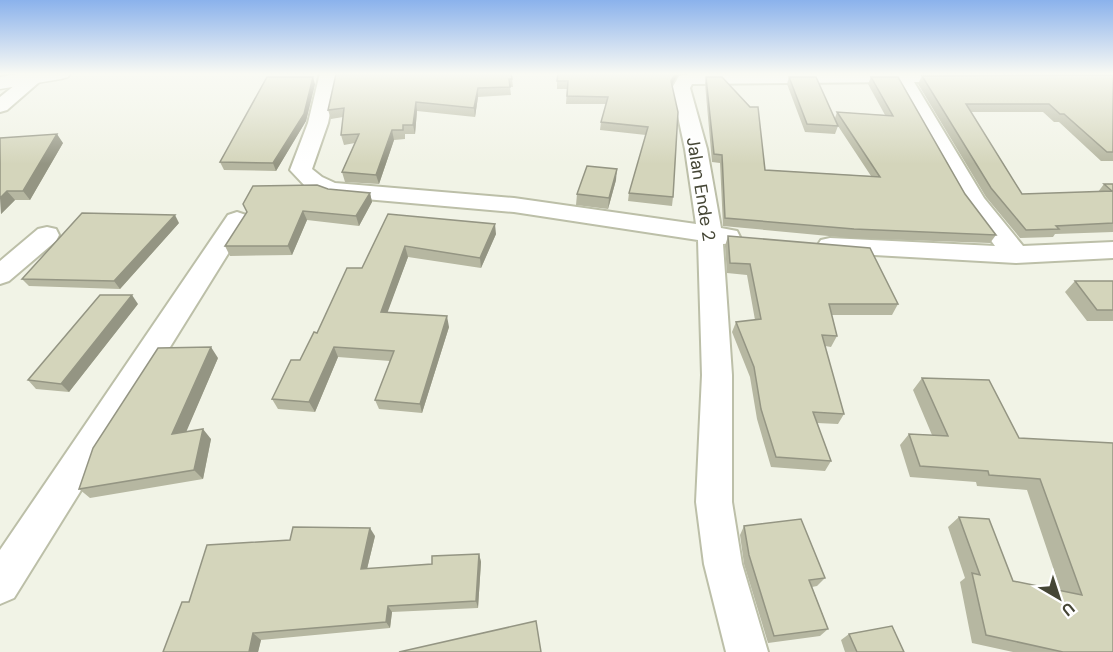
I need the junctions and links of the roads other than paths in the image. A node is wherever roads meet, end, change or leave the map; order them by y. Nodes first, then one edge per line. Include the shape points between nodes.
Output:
1 (322, 103) edge
2 (685, 103) edge
3 (917, 103) edge
4 (237, 220) dead end
5 (47, 235) dead end
6 (710, 235) junction
7 (757, 239) edge
8 (804, 244) edge
9 (1113, 250) edge
10 (1016, 255) junction
11 (0, 275) edge
12 (0, 584) edge
13 (747, 652) edge

1 - 6 street via 301,170 314,182 331,189 514,205
2 - 6 street, Jalan Ende 2
3 - 10 street via 974,201
4 - 12 street
5 - 11 street
6 - 7 street
6 - 13 street, Jalan Ende 2 via 717,375 714,502 723,564
8 - 10 street
9 - 10 street

